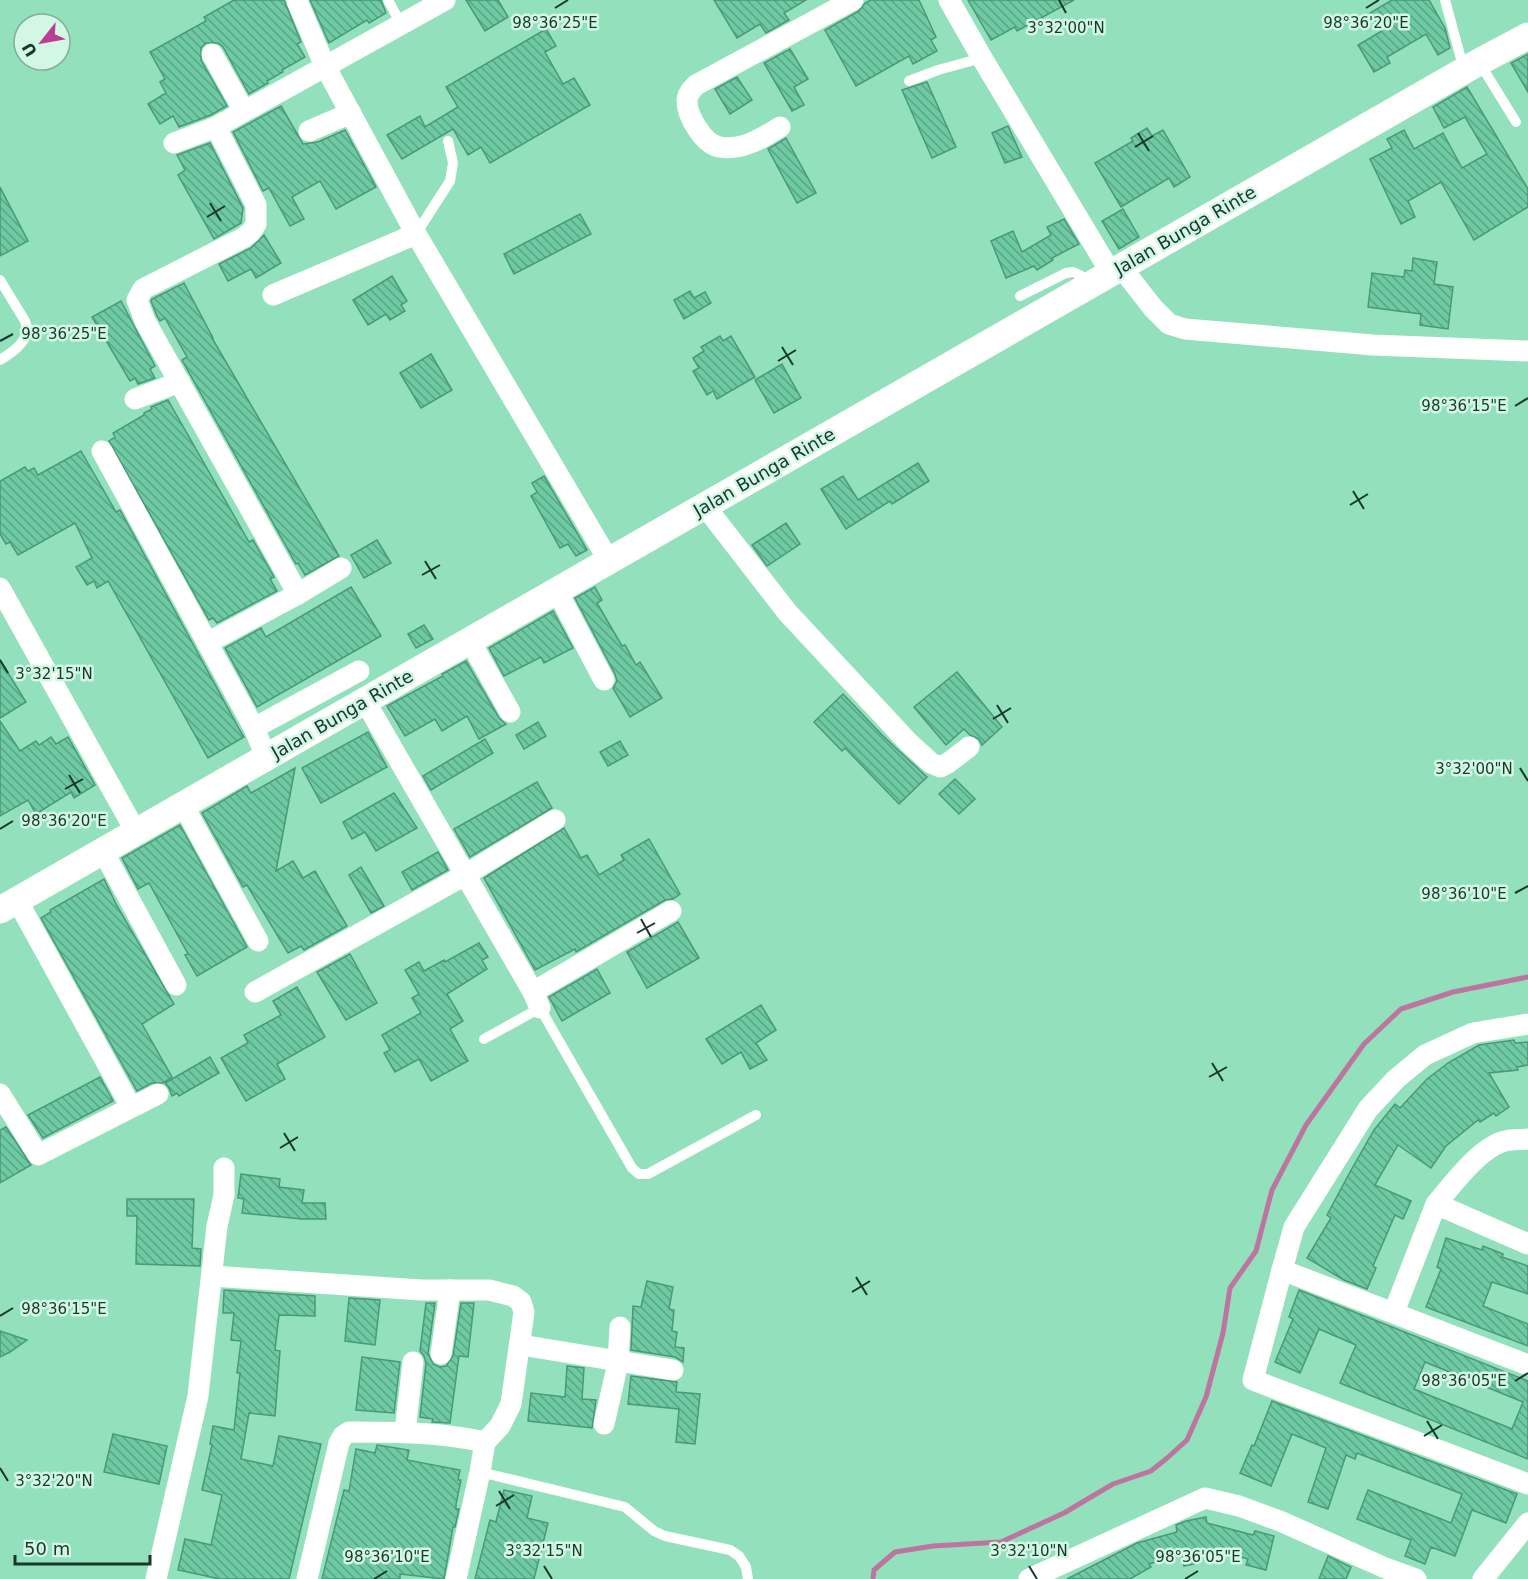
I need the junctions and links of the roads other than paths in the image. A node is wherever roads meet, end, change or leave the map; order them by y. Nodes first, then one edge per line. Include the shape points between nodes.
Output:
1 (388, 0) edge
2 (445, 0) edge
3 (853, 0) edge
4 (949, 0) edge
5 (1445, 0) edge
6 (297, 1) edge
7 (401, 24) junction
8 (1528, 36) edge
9 (212, 54) dead end
10 (982, 58) junction
11 (325, 66) junction
12 (1472, 66) junction
13 (909, 81) dead end
14 (244, 111) junction
15 (351, 112) junction
16 (1516, 122) dead end
17 (216, 127) junction
18 (780, 127) dead end
19 (309, 130) dead end
20 (448, 141) dead end
21 (174, 143) dead end
22 (416, 234) junction
23 (1107, 275) junction
24 (0, 280) edge
25 (273, 295) dead end
26 (1020, 296) dead end
27 (1528, 351) edge
28 (0, 360) edge
29 (180, 382) junction
30 (135, 399) dead end
31 (102, 451) dead end
32 (705, 506) junction
33 (609, 561) junction
34 (341, 568) dead end
35 (0, 588) edge
36 (557, 591) junction
37 (298, 594) junction
38 (470, 640) junction
39 (207, 643) junction
40 (359, 671) dead end
41 (604, 680) dead end
42 (365, 701) junction
43 (510, 712) dead end
44 (254, 728) junction
45 (969, 747) dead end
46 (266, 757) junction
47 (183, 805) junction
48 (555, 820) dead end
49 (136, 832) junction
50 (103, 851) junction
51 (465, 875) junction
52 (8, 905) edge
53 (670, 911) dead end
54 (258, 941) dead end
55 (176, 985) dead end
56 (255, 992) dead end
57 (537, 1000) junction
58 (1528, 1024) edge
59 (484, 1039) dead end
60 (0, 1094) edge
61 (158, 1094) dead end
62 (131, 1107) junction
63 (756, 1114) dead end
64 (1528, 1139) edge
65 (224, 1168) dead end
66 (1436, 1204) junction
67 (1528, 1244) edge
68 (1282, 1270) junction
69 (212, 1276) junction
70 (450, 1290) junction
71 (1394, 1312) junction
72 (620, 1327) dead end
73 (520, 1346) junction
74 (441, 1354) dead end
75 (413, 1362) dead end
76 (618, 1362) junction
77 (1528, 1365) edge
78 (673, 1370) dead end
79 (604, 1424) dead end
80 (405, 1432) junction
81 (485, 1442) junction
82 (480, 1472) junction
83 (1528, 1484) edge
84 (1528, 1523) edge
85 (156, 1579) edge
86 (307, 1579) edge
87 (456, 1579) edge
88 (748, 1579) edge
89 (1029, 1579) edge
90 (1416, 1579) edge
91 (1483, 1579) edge

1 - 7 lane
2 - 7 street
3 - 18 street via 696,85 687,99 698,131 716,147 759,140
4 - 10 street
5 - 12 lane
6 - 11 street
7 - 11 street
8 - 12 street, Jalan Bunga Rinte
9 - 14 street
10 - 13 lane
10 - 23 street
11 - 14 street
11 - 15 street
12 - 16 lane
12 - 23 street, Jalan Bunga Rinte
14 - 17 street
15 - 19 street
15 - 22 street
17 - 21 street
17 - 29 street via 256,205 256,224 243,238 142,289 137,300
20 - 22 lane via 453,163 450,181
22 - 25 street
22 - 33 street
23 - 26 lane via 1066,273
23 - 27 street via 1169,324 1185,329 1373,345
23 - 32 street, Jalan Bunga Rinte
24 - 28 lane via 28,331 21,345
29 - 30 street
29 - 37 street
31 - 39 street
32 - 33 street, Jalan Bunga Rinte
32 - 45 street via 787,612 931,763 940,767
33 - 36 street, Jalan Bunga Rinte
34 - 37 street
35 - 49 street
36 - 38 street, Jalan Bunga Rinte
36 - 41 street
37 - 39 street
38 - 42 street, Jalan Bunga Rinte
38 - 43 street
39 - 44 street
40 - 44 street
42 - 46 street, Jalan Bunga Rinte
42 - 51 street
44 - 46 street
46 - 47 street, Jalan Bunga Rinte
47 - 49 street, Jalan Bunga Rinte
47 - 54 street
48 - 51 street
49 - 50 street, Jalan Bunga Rinte
50 - 52 street, Jalan Bunga Rinte
50 - 55 street
51 - 56 street
51 - 57 street
52 - 62 street
53 - 57 street
57 - 59 lane
57 - 63 lane via 632,1168 639,1174 648,1174
58 - 68 street via 1473,1033 1425,1055 1396,1079 1368,1109 1293,1227
60 - 62 street via 38,1155
61 - 62 street
64 - 66 street via 1503,1141 1486,1151
65 - 69 street via 225,1194
66 - 67 street
66 - 71 street
68 - 71 street
68 - 83 street via 1253,1380
69 - 70 street
69 - 85 street via 198,1396
70 - 73 street via 489,1290 521,1302 524,1312
70 - 74 street
71 - 77 street
72 - 76 street
73 - 76 street
73 - 81 street via 511,1404 500,1426
75 - 80 street
76 - 78 street
76 - 79 street
80 - 81 street
80 - 86 street via 349,1432 343,1436
81 - 82 street
82 - 87 street
82 - 88 lane via 625,1508 665,1536 730,1550 746,1567
84 - 91 street
89 - 90 street via 1205,1498 1280,1521

